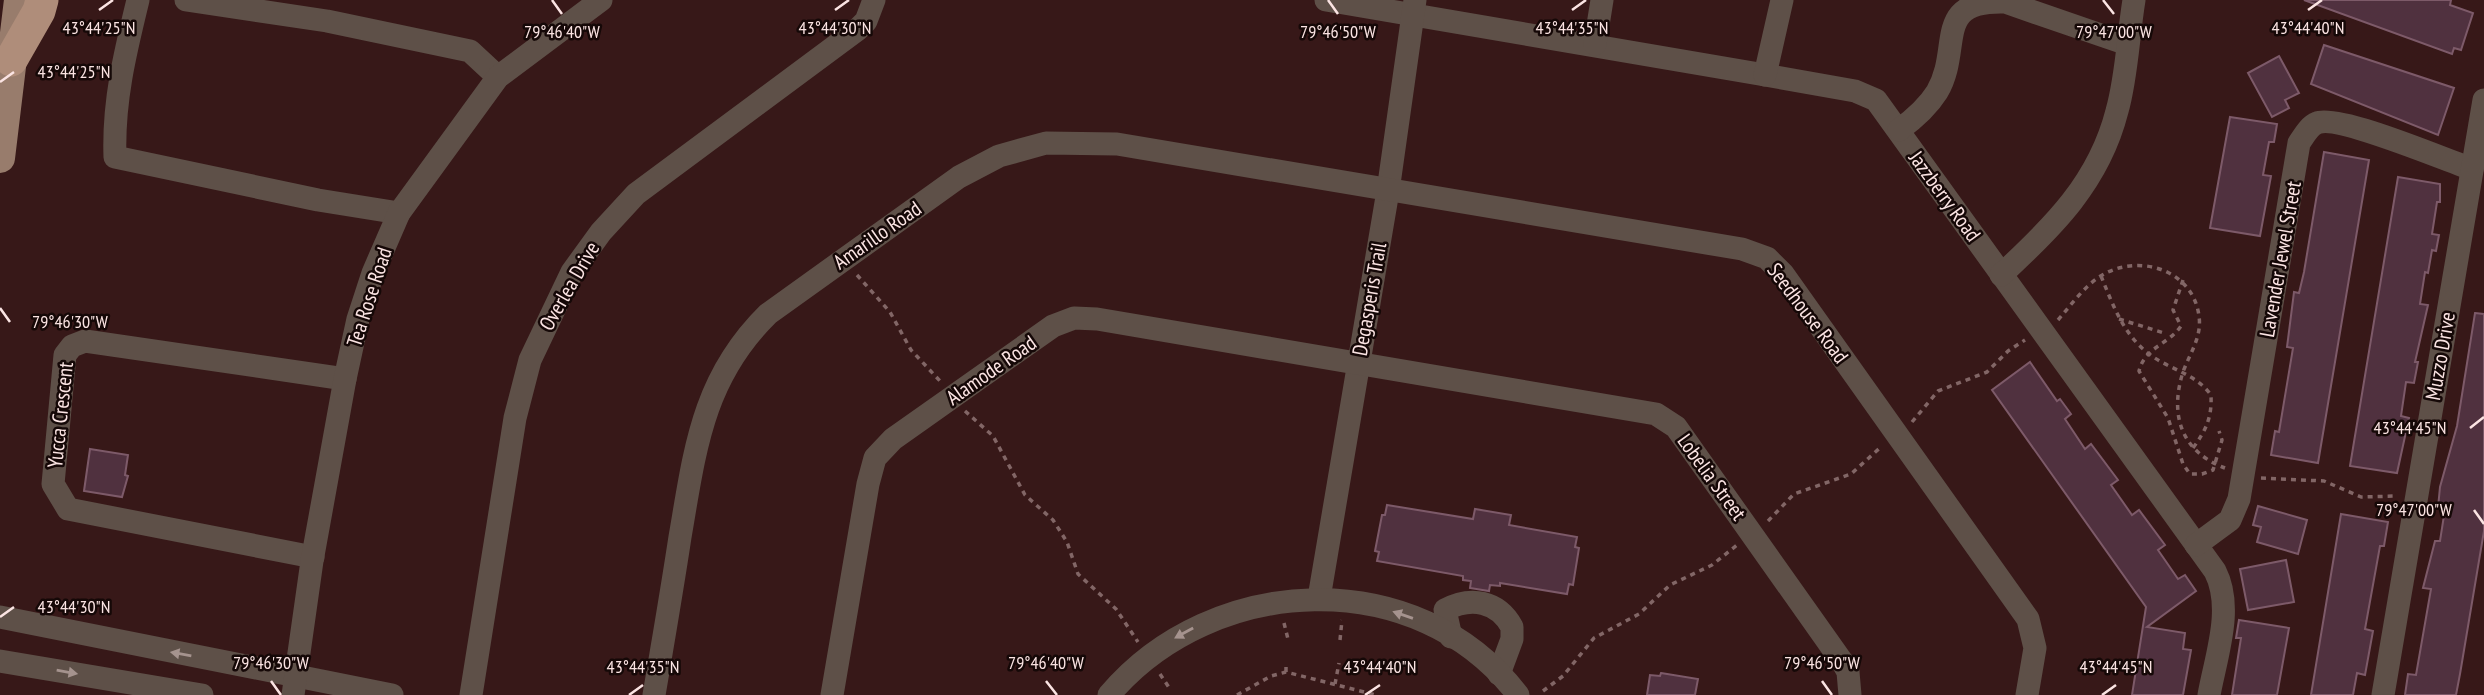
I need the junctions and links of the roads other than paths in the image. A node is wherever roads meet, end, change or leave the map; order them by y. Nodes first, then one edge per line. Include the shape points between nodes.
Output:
1 (19, 0) edge
2 (42, 0) edge
3 (138, 0) edge
4 (186, 0) edge
5 (601, 0) edge
6 (874, 0) edge
7 (1326, 0) edge
8 (1602, 0) edge
9 (1782, 0) edge
10 (2134, 0) edge
11 (1414, 7) edge
12 (330, 10) edge
13 (1595, 44) junction
14 (2127, 44) junction
15 (12, 60) junction
16 (1765, 75) junction
17 (498, 77) junction
18 (2484, 100) edge
19 (1899, 130) junction
20 (0, 158) edge
21 (2472, 169) junction
22 (1388, 191) junction
23 (399, 213) junction
24 (2001, 275) junction
25 (1358, 363) junction
26 (345, 379) junction
27 (2196, 545) junction
28 (313, 556) junction
29 (1319, 598) junction
30 (0, 617) edge
31 (1451, 637) junction
32 (0, 661) edge
33 (1499, 674) junction
34 (295, 685) edge
35 (202, 695) edge
36 (392, 695) edge
37 (471, 695) edge
38 (654, 695) edge
39 (832, 695) edge
40 (1109, 695) edge
41 (1518, 695) edge
42 (1850, 695) edge
43 (2027, 695) edge
44 (2209, 695) edge
45 (2383, 695) edge

1 - 15 main road
2 - 15 highway
3 - 23 street via 113,119 115,157
4 - 12 street
5 - 17 street, Tea Rose Road
6 - 37 street, Overlea Drive via 857,30 636,194 572,272 530,360 514,418
7 - 11 street
8 - 13 street
9 - 16 street
10 - 14 street
11 - 13 street, Jazzberry Road
11 - 22 street, Degasperis Trail
12 - 17 street via 470,51
13 - 16 street, Jazzberry Road
14 - 19 street via 2005,2 1969,4 1956,15 1938,91 1920,114
14 - 24 street via 2118,111 2083,190 2047,233
15 - 20 main road
16 - 19 street, Jazzberry Road via 1855,91 1876,100
17 - 23 street, Tea Rose Road
18 - 21 street, Muzzo Drive
19 - 24 street, Jazzberry Road
21 - 27 street, Lavender Jewel Street via 2340,122 2316,123 2307,131 2300,143 2248,476 2230,520
21 - 45 street, Muzzo Drive
22 - 25 street, Degasperis Trail
22 - 38 street, Amarillo Road via 1097,141 1019,149 959,177 768,314 728,362 696,440
22 - 43 street, Seedhouse Road via 1756,253 1775,264 2028,619 2035,648
23 - 26 street, Tea Rose Road via 373,272
24 - 27 street, Jazzberry Road
25 - 29 street, Degasperis Trail
25 - 39 street, Alamode Road via 1097,318 1074,318 1053,326 893,439 876,458
25 - 42 street, Lobelia Street via 1656,414 1676,427 1843,663
26 - 28 street, Tea Rose Road
26 - 28 street, Yucca Crescent via 85,341 65,355 52,484 62,505
27 - 44 street, Jazzberry Road via 2215,571 2224,595
28 - 34 street, Tea Rose Road
31 -> 29 street via 1381,608
29 -> 40 street via 1261,604 1208,621 1148,657
34 -> 30 street
31 - 33 street
31 - 33 street via 1445,610 1474,601 1497,608 1512,627
32 -> 35 street
33 - 41 street
34 - 36 street

